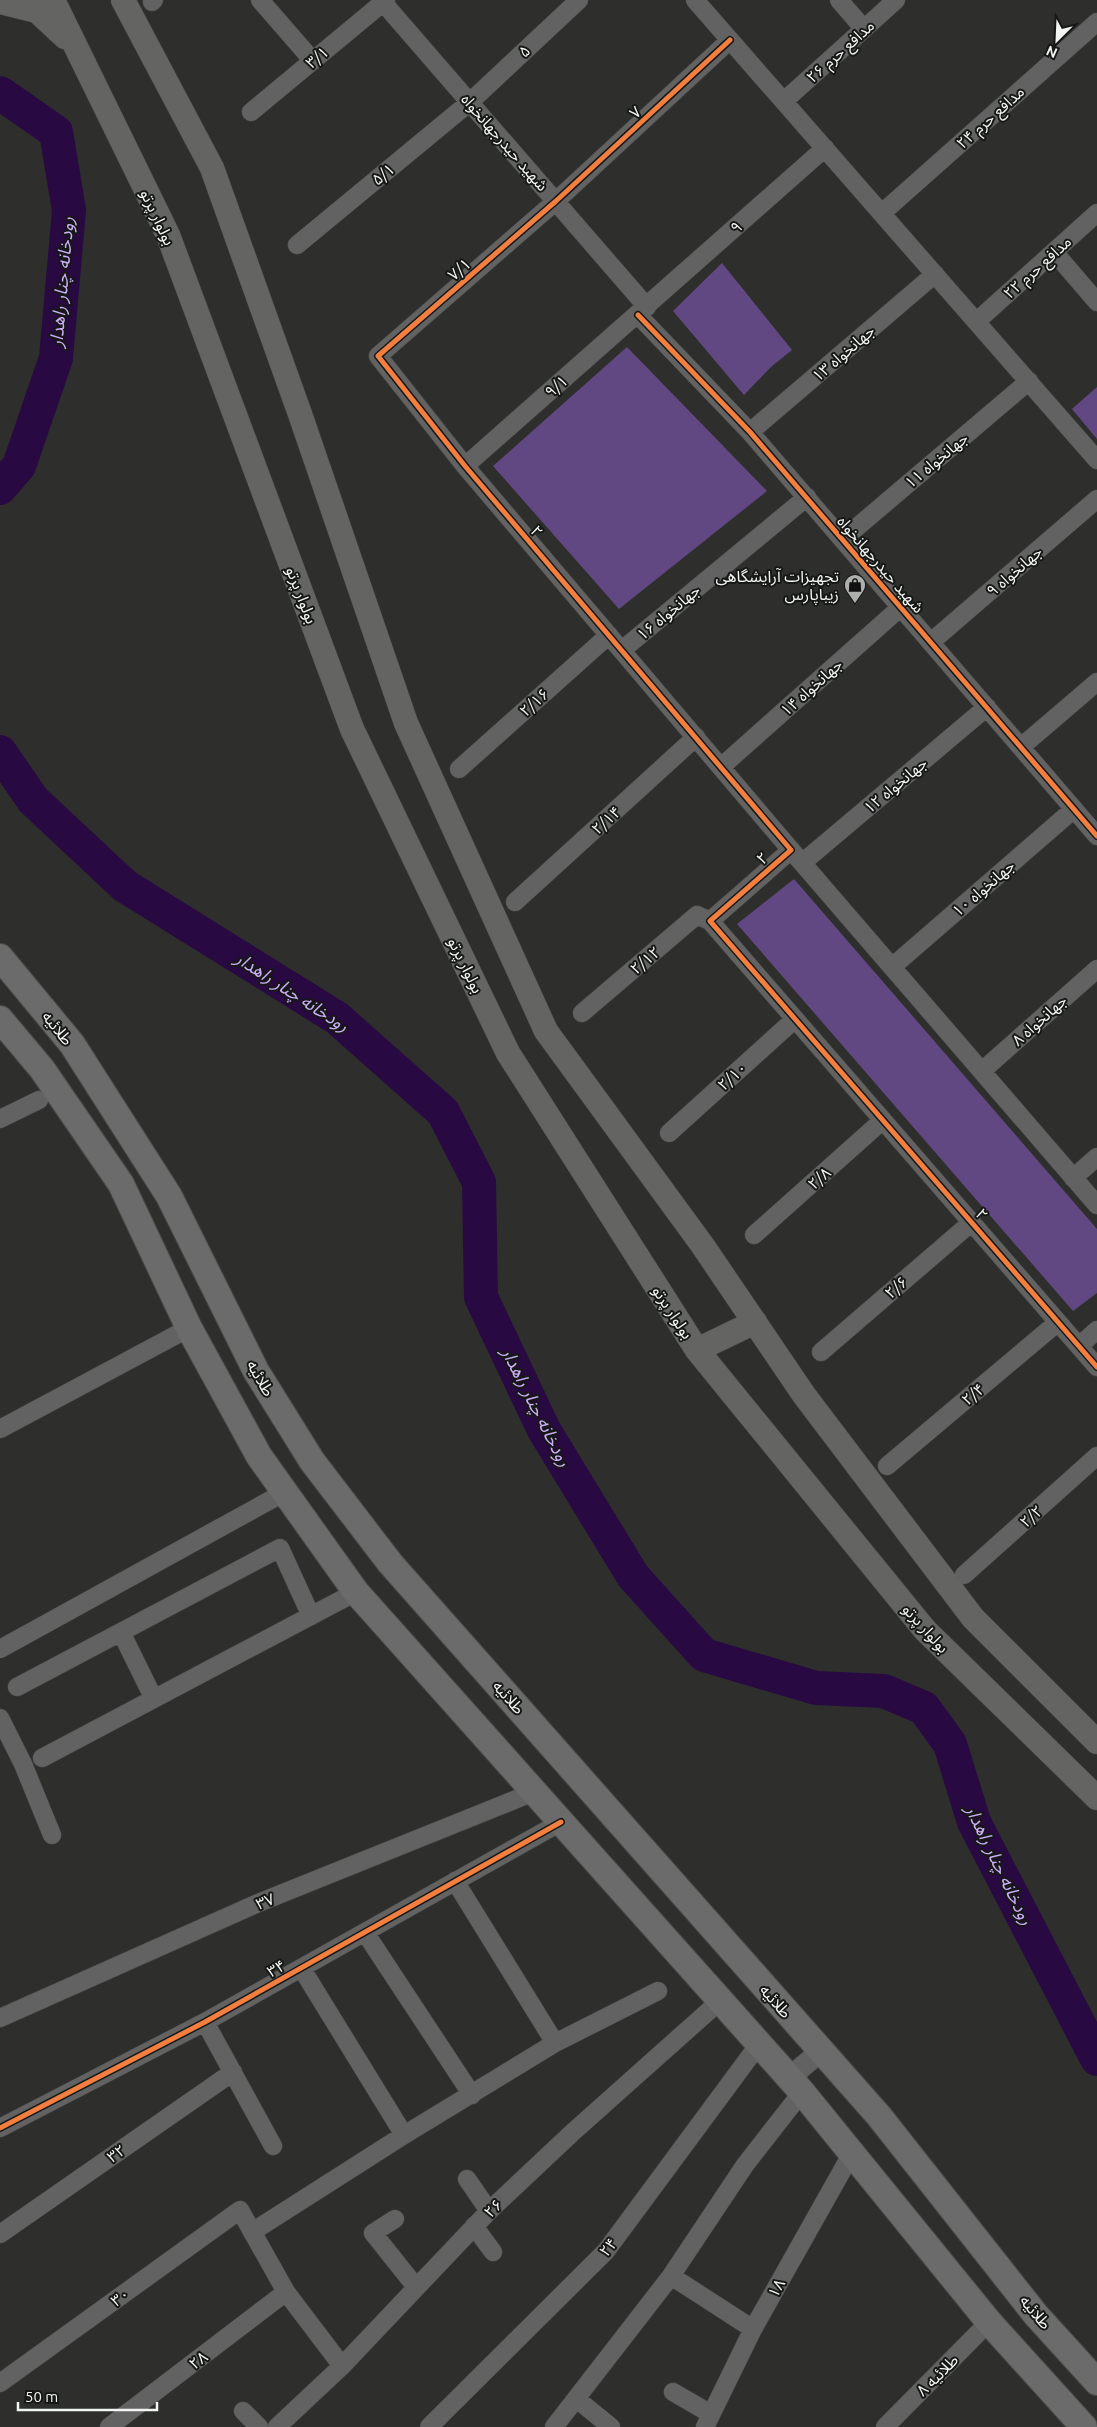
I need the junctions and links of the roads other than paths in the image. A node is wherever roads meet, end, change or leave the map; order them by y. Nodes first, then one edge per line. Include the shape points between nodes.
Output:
1 (53, 0) edge
2 (123, 0) edge
3 (260, 0) edge
4 (579, 0) edge
5 (695, 0) edge
6 (839, 0) edge
7 (896, 0) edge
8 (384, 1) edge
9 (0, 2) edge
10 (1097, 22) edge
11 (864, 29) junction
12 (730, 40) junction
13 (75, 46) junction
14 (313, 61) junction
15 (784, 101) junction
16 (470, 102) junction
17 (251, 112) dead end
18 (825, 148) junction
19 (556, 201) junction
20 (882, 213) junction
21 (1097, 214) edge
22 (297, 245) dead end
23 (1054, 252) junction
24 (935, 274) junction
25 (1097, 302) edge
26 (642, 311) junction
27 (978, 322) junction
28 (378, 356) joint
29 (1029, 381) junction
30 (750, 432) junction
31 (1097, 460) edge
32 (465, 466) junction
33 (807, 497) junction
34 (1097, 499) edge
35 (843, 539) junction
36 (901, 607) junction
37 (609, 635) junction
38 (931, 642) junction
39 (622, 650) junction
40 (1097, 682) edge
41 (987, 707) junction
42 (696, 738) junction
43 (1021, 747) junction
44 (720, 767) junction
45 (459, 769) dead end
46 (1074, 809) junction
47 (1097, 836) edge
48 (797, 856) junction
49 (515, 902) dead end
50 (710, 921) junction
51 (0, 957) edge
52 (892, 967) junction
53 (1097, 969) edge
54 (582, 1013) dead end
55 (795, 1018) junction
56 (0, 1019) edge
57 (982, 1071) junction
58 (39, 1100) dead end
59 (0, 1119) edge
60 (884, 1120) junction
61 (669, 1132) dead end
62 (1097, 1157) edge
63 (1073, 1178) junction
64 (1097, 1206) edge
65 (972, 1222) junction
66 (754, 1235) dead end
67 (755, 1322) junction
68 (1058, 1322) junction
69 (189, 1328) junction
70 (1097, 1330) edge
71 (1079, 1346) junction
72 (697, 1350) junction
73 (821, 1352) dead end
74 (1097, 1367) edge
75 (0, 1429) edge
76 (1097, 1456) edge
77 (887, 1466) dead end
78 (285, 1492) junction
79 (964, 1575) dead end
80 (356, 1592) junction
81 (311, 1616) junction
82 (121, 1632) junction
83 (0, 1649) edge
84 (17, 1687) dead end
85 (154, 1699) junction
86 (0, 1718) edge
87 (1095, 1738) edge
88 (42, 1758) dead end
89 (534, 1792) junction
90 (1097, 1798) edge
91 (561, 1822) junction
92 (52, 1835) dead end
93 (455, 1881) junction
94 (366, 1934) junction
95 (302, 1969) junction
96 (658, 1991) dead end
97 (721, 2000) junction
98 (0, 2018) edge
99 (205, 2022) junction
100 (555, 2042) junction
101 (759, 2044) junction
102 (821, 2052) junction
103 (233, 2072) junction
104 (795, 2085) junction
105 (472, 2095) junction
106 (0, 2128) edge
107 (404, 2134) junction
108 (273, 2146) dead end
109 (852, 2152) junction
110 (467, 2179) dead end
111 (489, 2211) junction
112 (395, 2219) dead end
113 (474, 2226) junction
114 (252, 2232) junction
115 (0, 2234) edge
116 (493, 2252) dead end
117 (671, 2276) junction
118 (416, 2287) junction
119 (286, 2292) junction
120 (990, 2322) junction
121 (753, 2329) junction
122 (342, 2366) junction
123 (1097, 2382) edge
124 (0, 2383) edge
125 (673, 2392) dead end
126 (578, 2400) junction
127 (243, 2411) dead end
128 (708, 2420) edge
129 (109, 2427) edge
130 (260, 2427) edge
131 (277, 2427) edge
132 (429, 2427) edge
133 (554, 2427) edge
134 (611, 2427) edge
135 (885, 2427) edge
136 (1084, 2427) edge

1 - 13 main road, بولوار پرتو
2 - 67 main road via 212,168 406,722 546,1030 704,1246
3 - 14 street
4 - 16 street, ۵
5 - 12 street
6 - 11 street
7 - 11 street, مدافع حرم ۲۶
8 - 14 street, ۳/۱
8 - 16 street, شهید حیدرجهانخواه
9 - 13 main road via 37,11
10 - 20 street, مدافع حرم ۲۴
11 - 15 street, مدافع حرم ۲۶
12 - 15 street
12 - 19 street, ۷
13 - 72 main road, بولوار پرتو via 168,235 352,729 508,1053
14 - 17 street, ۳/۱
15 - 18 street
16 - 19 street, شهید حیدرجهانخواه
16 - 22 street, ۵/۱
18 - 20 street
18 - 26 street, ۹
19 - 26 street, شهید حیدرجهانخواه
19 - 28 street, ۷/۱
20 - 24 street
21 - 23 street, مدافع حرم ۲۲
23 - 25 street
23 - 27 street, مدافع حرم ۲۲
24 - 27 street
24 - 30 street, جهانخواه ۱۳
26 - 30 street, شهید حیدرجهانخواه
26 - 32 street, ۹/۱
27 - 29 street
28 - 32 street, ۲
29 - 31 street
29 - 35 street, جهانخواه ۱۱
30 - 33 street, شهید حیدرجهانخواه
32 - 37 street, ۲
33 - 35 street, شهید حیدرجهانخواه
33 - 39 street, جهانخواه ۱۶
34 - 38 street, جهانخواه ۹
35 - 36 street, شهید حیدرجهانخواه
36 - 38 street, شهید حیدرجهانخواه
36 - 44 street, جهانخواه ۱۴
37 - 39 street, ۲
37 - 45 street, ۲/۱۶
38 - 41 street, شهید حیدرجهانخواه
39 - 42 street, ۲
40 - 43 street
41 - 43 street, شهید حیدرجهانخواه
41 - 48 street, جهانخواه ۱۲
42 - 44 street, ۲
42 - 49 street, ۲/۱۴
43 - 46 street, شهید حیدرجهانخواه
44 - 48 street, ۲
46 - 47 street, شهید حیدرجهانخواه
46 - 52 street, جهانخواه ۱۰
48 - 50 street, ۲
48 - 52 street
50 - 54 street, ۲/۱۲ via 697,915
50 - 55 street, ۲
51 - 102 main road, طلائیه via 72,1044 169,1196 256,1371 312,1461 390,1563
52 - 57 street
53 - 57 street, جهانخواه ۸
55 - 60 street, ۲
55 - 61 street, ۲/۱۰
56 - 69 main road via 42,1069 121,1184
57 - 63 street
58 - 59 street
60 - 65 street, ۲
60 - 66 street, ۲/۸
62 - 63 street
63 - 64 street
65 - 68 street, ۲
65 - 73 street, ۲/۶
67 - 72 main road
67 - 87 main road via 804,1395 973,1618
68 - 71 street, ۲
68 - 77 street, ۲/۴
69 - 75 street
69 - 78 main road via 259,1456
70 - 71 street
71 - 74 street, ۲
72 - 90 main road, بولوار پرتو via 925,1630
76 - 79 street, ۲/۲
78 - 80 main road
78 - 83 street
80 - 81 street
80 - 89 main road
81 - 82 street via 280,1548
81 - 85 street
82 - 84 street
82 - 85 street
85 - 88 street
86 - 92 street via 24,1764
89 - 91 main road
89 - 98 street, ۳۷ via 256,1904
91 - 93 street, ۳۴
91 - 97 main road
93 - 94 street, ۳۴
93 - 100 street
94 - 95 street, ۳۴
94 - 105 street
95 - 99 street, ۳۴
95 - 107 street
96 - 100 street
97 - 101 main road
97 - 111 street, ۲۶
99 - 103 street
99 - 106 street, ۳۴
100 - 105 street
101 - 104 main road
101 - 132 street, ۲۴ via 606,2251
102 - 104 street
102 - 123 main road, طلائیه via 879,2116 1036,2315
103 - 108 street
103 - 115 street, ۳۲
104 - 109 main road
104 - 117 street
105 - 107 street
107 - 114 street
109 - 120 main road
109 - 121 street, ۱۸
110 - 111 street
111 - 113 street, ۲۶
112 - 118 street via 373,2233
113 - 116 street
113 - 118 street, ۲۶
114 - 119 street
114 - 124 street, ۳۰ via 240,2210
117 - 121 street
117 - 126 street
118 - 122 street, ۲۶
119 - 122 street
119 - 129 street, ۲۸
120 - 135 street, طلائیه ۸
120 - 136 main road
121 - 128 street, ۱۸
122 - 131 street, ۲۶
125 - 128 street
126 - 133 street
126 - 134 street
127 - 130 street

